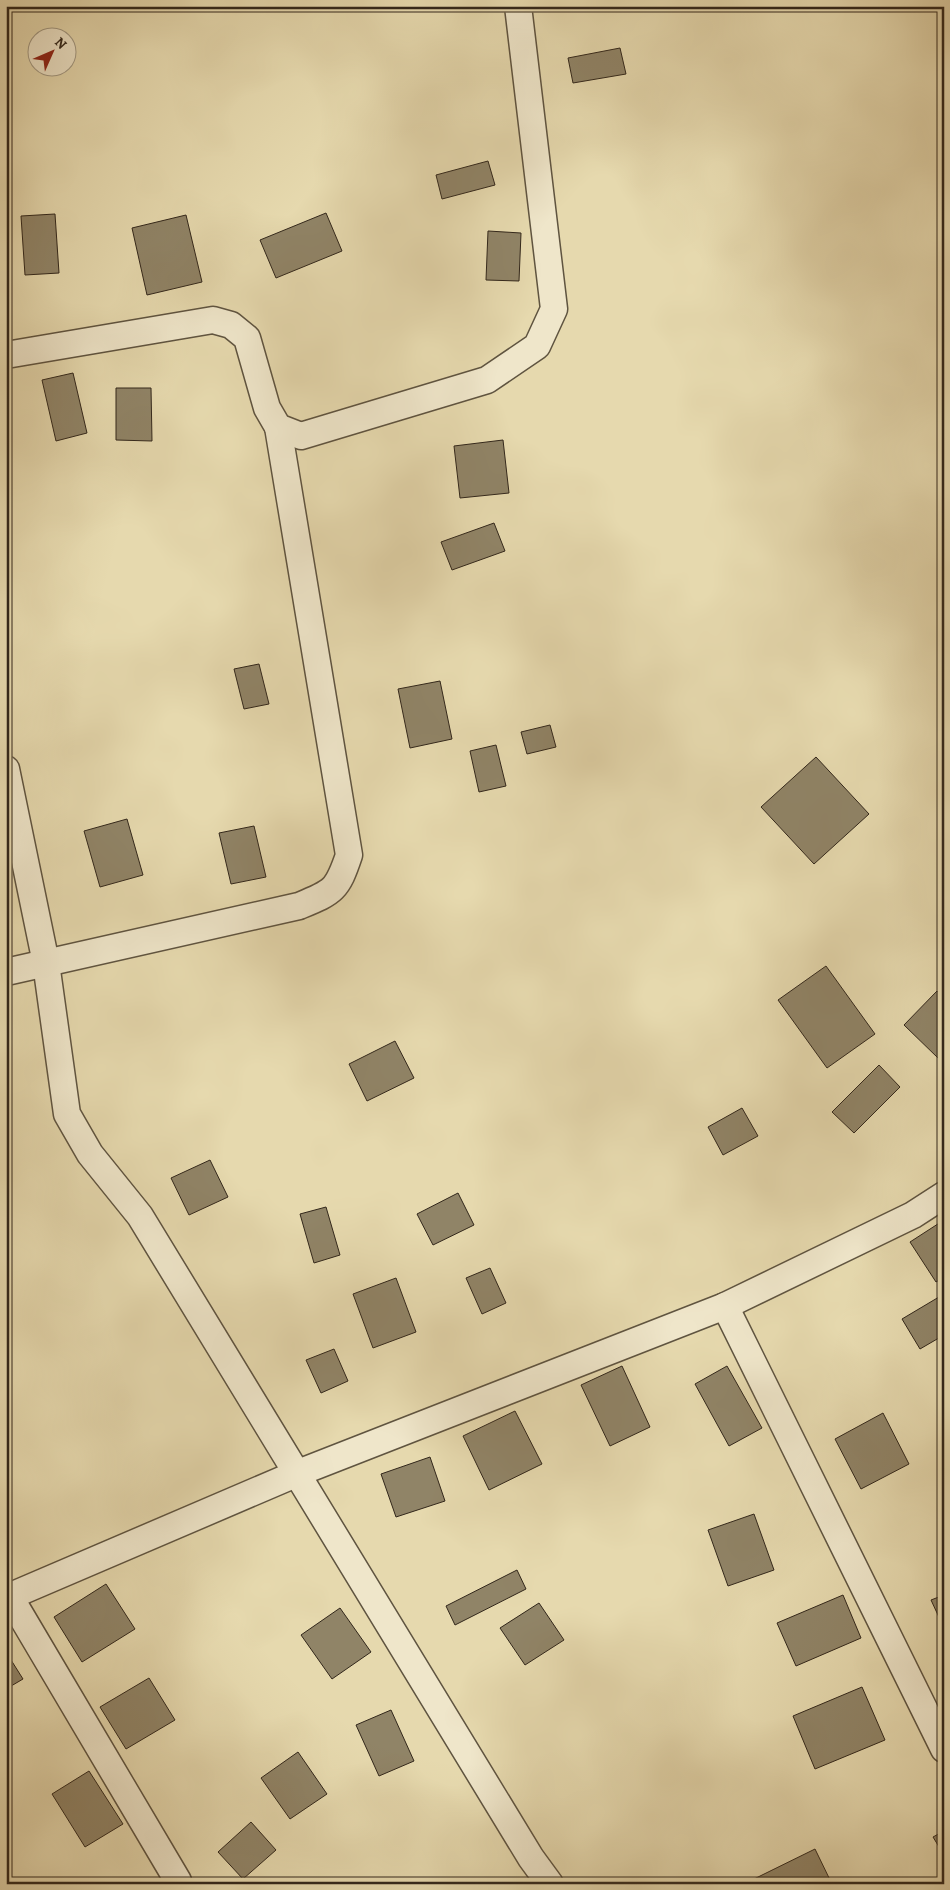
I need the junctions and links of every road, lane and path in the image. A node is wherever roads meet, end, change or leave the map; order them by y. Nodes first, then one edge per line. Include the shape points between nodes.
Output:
1 (518, 6) edge
2 (6, 355) edge
3 (278, 426) junction
4 (6, 769) edge
5 (46, 963) junction
6 (6, 972) edge
7 (944, 1195) edge
8 (725, 1306) junction
9 (298, 1473) junction
10 (8, 1598) edge
11 (944, 1749) edge
12 (178, 1882) dead end
13 (550, 1884) edge

1 - 3 street via 554,309 537,346 487,380 302,436
2 - 3 street via 213,320 231,325 247,338 267,408
3 - 5 street via 349,855 340,880 328,894 299,906
4 - 5 street
5 - 6 street
5 - 9 street via 67,1114 90,1154 140,1216
7 - 8 street via 913,1215
8 - 9 street
8 - 11 street
9 - 10 street
9 - 13 street via 531,1858
10 - 12 street

